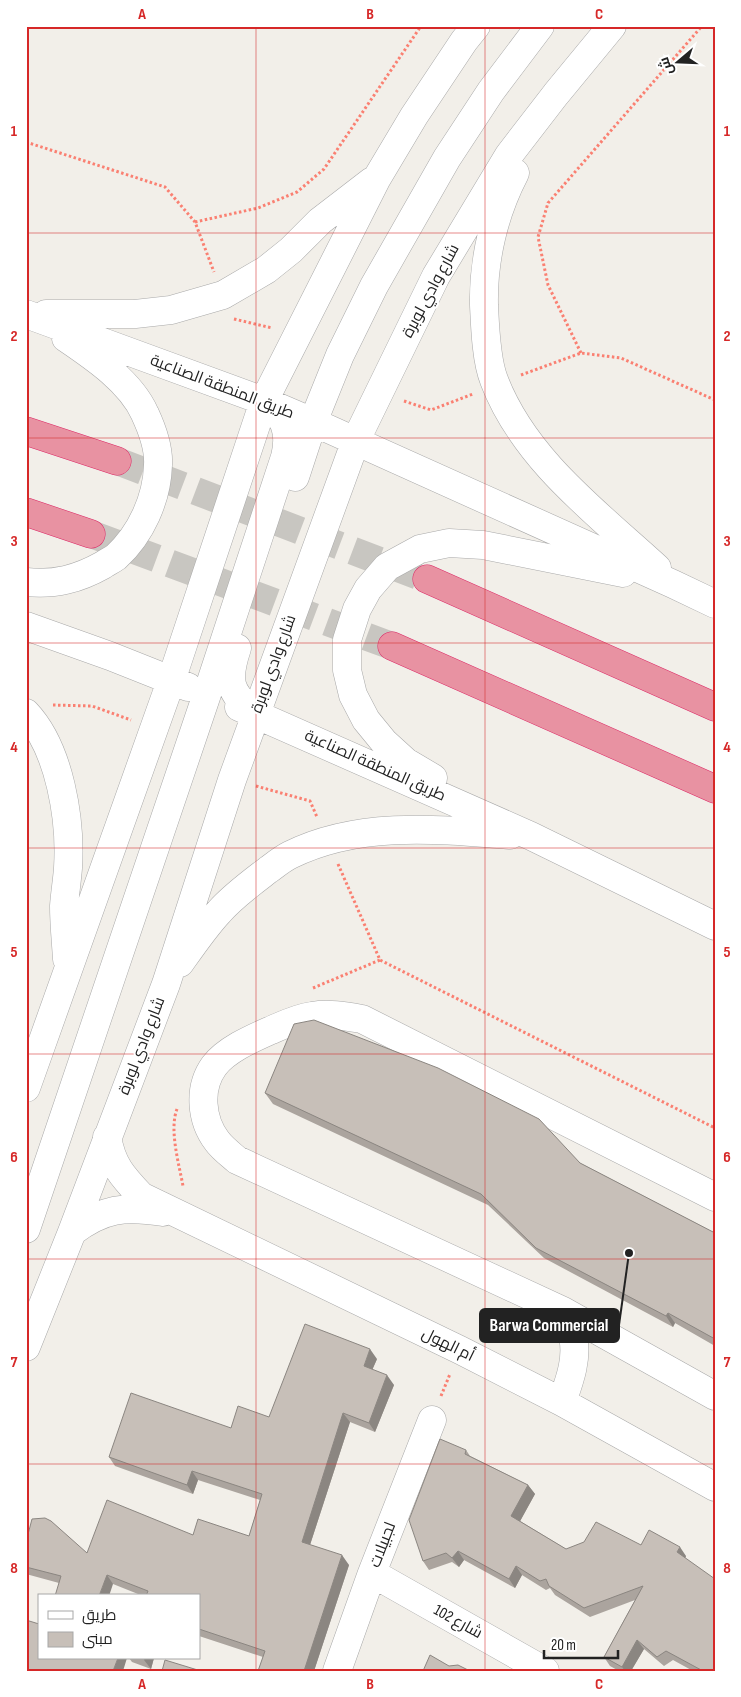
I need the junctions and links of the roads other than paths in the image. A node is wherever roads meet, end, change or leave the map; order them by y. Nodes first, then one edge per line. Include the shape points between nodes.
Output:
1 (476, 26) edge
2 (540, 26) edge
3 (612, 26) edge
4 (556, 94) junction
5 (377, 178) junction
6 (26, 314) edge
7 (264, 402) junction
8 (313, 422) junction
9 (26, 431) edge
10 (356, 440) junction
11 (117, 461) tunnel mouth
12 (26, 512) edge
13 (91, 534) tunnel mouth
14 (427, 579) tunnel mouth
15 (26, 582) edge
16 (673, 584) junction
17 (715, 604) edge
18 (26, 626) edge
19 (392, 646) tunnel mouth
20 (171, 681) junction
21 (207, 694) junction
22 (715, 707) edge
23 (256, 714) junction
24 (28, 715) edge
25 (715, 789) edge
26 (531, 836) junction
27 (715, 926) edge
28 (67, 974) junction
29 (166, 984) junction
30 (34, 1046) edge
31 (26, 1088) edge
32 (107, 1137) junction
33 (715, 1196) edge
34 (177, 1214) junction
35 (26, 1229) edge
36 (72, 1232) junction
37 (563, 1311) junction
38 (26, 1347) edge
39 (715, 1396) edge
40 (562, 1402) junction
41 (432, 1420) road end
42 (715, 1487) edge
43 (372, 1573) junction
44 (337, 1671) edge
45 (545, 1671) edge

1 - 5 street via 414,116
2 - 8 street via 446,158 374,286 340,355
3 - 4 street, شارع وادي لوبرة
4 - 10 street, شارع وادي لوبرة via 509,155 436,276
4 - 16 street via 507,187 492,234 483,280 485,333 494,379 512,417 552,470
5 - 6 street via 320,221 266,270 223,295 171,310 135,314
5 - 7 street
6 - 7 street, طريق المنطقة الصناعية
6 - 15 street via 76,345 129,389 144,412 154,437 159,464 148,511 116,558 86,575 61,582
7 - 8 street, طريق المنطقة الصناعية
7 - 20 street
7 - 21 street via 282,417 287,447
8 - 10 street, طريق المنطقة الصناعية
8 - 23 street via 230,671 234,692
9 - 11 highway
10 - 16 street, طريق المنطقة الصناعية
10 - 23 street, شارع وادي لوبرة
12 - 13 highway
14 - 22 highway
16 - 17 street, طريق المنطقة الصناعية
16 - 26 street via 483,545 449,543 420,549 387,567 357,608 347,640 347,670 353,695 366,720 406,762
18 - 20 street, طريق المنطقة الصناعية
19 - 25 highway
20 - 21 street, طريق المنطقة الصناعية
20 - 28 street
21 - 23 street, طريق المنطقة الصناعية
21 - 35 street
23 - 26 street, طريق المنطقة الصناعية
23 - 29 street, شارع وادي لوبرة
24 - 28 street via 50,751 68,826 64,906
26 - 27 street, طريق المنطقة الصناعية
26 - 29 street via 448,830 385,830 351,835 289,855 219,912
28 - 30 street
29 - 32 street, شارع وادي لوبرة
30 - 31 street
32 - 34 street, أم الهول via 110,1155 123,1178 141,1196
32 - 36 street, شارع وادي لوبرة
33 - 37 street via 362,1019 328,1014 289,1022 241,1045 214,1066 204,1088 203,1108 217,1142 237,1160
34 - 36 street, أم الهول via 137,1208 111,1211 87,1220
34 - 40 street, أم الهول
36 - 38 street, شارع وادي لوبرة
37 - 39 street
37 - 40 street via 573,1337 574,1361
40 - 42 street, أم الهول
41 - 43 street, لجبيلات
43 - 44 street, لجبيلات
43 - 45 street, شارع 102

